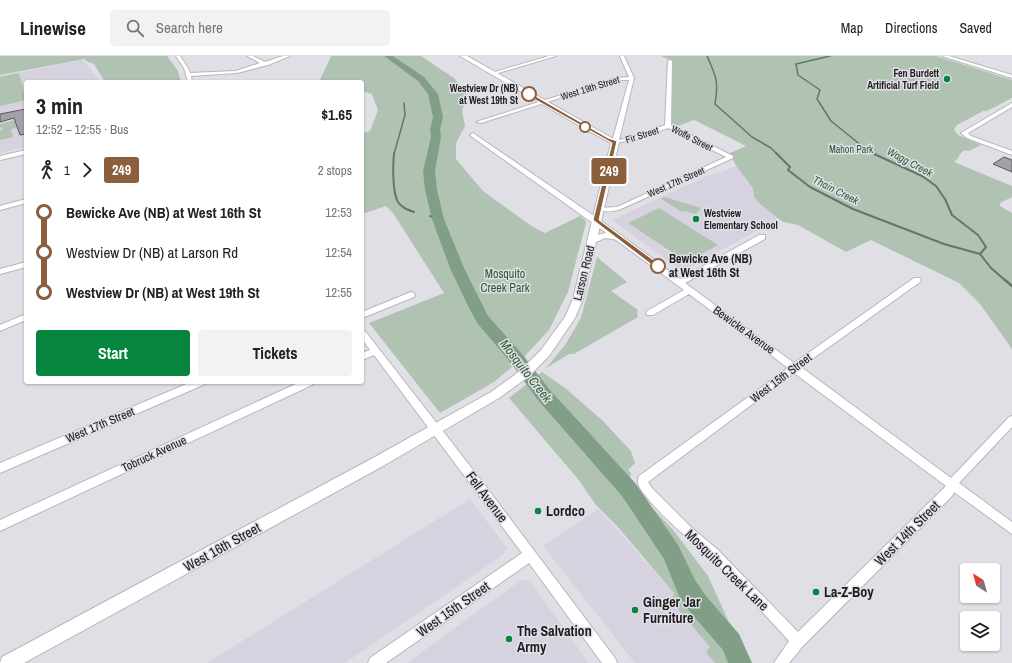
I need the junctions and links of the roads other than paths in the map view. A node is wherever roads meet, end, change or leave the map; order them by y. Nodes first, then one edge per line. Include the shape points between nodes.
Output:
1 (178, 56) edge
2 (249, 56) edge
3 (288, 56) edge
4 (463, 56) edge
5 (554, 56) edge
6 (622, 56) edge
7 (944, 56) edge
8 (963, 56) edge
9 (955, 59) junction
10 (670, 61) dead end
11 (266, 64) junction
12 (493, 73) junction
13 (188, 75) junction
14 (1012, 77) edge
15 (632, 78) junction
16 (189, 80) edge
17 (544, 102) junction
18 (1012, 105) edge
19 (479, 122) dead end
20 (668, 126) junction
21 (473, 135) dead end
22 (615, 142) junction
23 (24, 152) edge
24 (1012, 153) edge
25 (731, 157) joint
26 (0, 158) edge
27 (24, 202) edge
28 (600, 206) junction
29 (0, 208) edge
30 (596, 220) junction
31 (619, 237) junction
32 (762, 237) dead end
33 (592, 241) junction
34 (24, 265) edge
35 (0, 272) edge
36 (917, 280) dead end
37 (680, 283) junction
38 (690, 290) junction
39 (411, 295) dead end
40 (650, 313) dead end
41 (364, 314) edge
42 (24, 318) edge
43 (0, 328) edge
44 (364, 336) edge
45 (376, 351) junction
46 (364, 356) edge
47 (795, 368) junction
48 (195, 384) edge
49 (305, 384) edge
50 (1012, 420) edge
51 (435, 430) junction
52 (0, 468) edge
53 (646, 476) joint
54 (953, 485) junction
55 (0, 526) edge
56 (1012, 529) edge
57 (530, 555) junction
58 (798, 641) junction
59 (8, 663) edge
60 (376, 663) edge
61 (610, 663) edge
62 (780, 663) edge

1 - 13 street via 184,63
2 - 11 street
3 - 11 street
4 - 12 main road
5 - 12 street
6 - 15 street
7 - 9 street
8 - 9 street
9 - 14 street
10 - 20 street, Wolfe Street
11 - 13 street via 223,74
12 - 17 main road
13 - 16 street
15 - 17 street, West 19th Street via 617,79
15 - 22 street, Larson Road
17 - 19 street, West 19th Street
17 - 22 main road
18 - 24 street via 965,131 964,134
20 - 22 street, Fir Street via 633,139
20 - 25 street, Wolfe Street
21 - 30 street, Bewicke Avenue
22 - 28 main road, Larson Road
23 - 26 street
25 - 28 street, West 17th Street via 619,208 611,210
27 - 29 street
28 - 30 main road, Larson Road
30 - 31 street, Bewicke Avenue
30 - 33 main road, Larson Road
31 - 33 main road via 603,235
31 - 37 street, Bewicke Avenue
32 - 37 street
33 - 51 main road, Larson Road via 578,299 557,339 533,366 514,382
34 - 35 street
36 - 47 street, West 15th Street
37 - 38 street, Bewicke Avenue
38 - 40 street
38 - 47 street, Bewicke Avenue
39 - 41 street
42 - 43 street
44 - 45 street, Fell Avenue
45 - 46 street
45 - 51 street, Fell Avenue
47 - 53 street, West 15th Street
47 - 54 street, Bewicke Avenue
48 - 52 street, West 17th Street
49 - 55 street, Tobruck Avenue
50 - 54 street, West 14th Street via 963,471
51 - 57 street, Fell Avenue
51 - 59 main road, West 16th Street
53 - 58 street, Mosquito Creek Lane via 643,483 648,491 689,533 713,553
54 - 56 street, Bewicke Avenue
54 - 58 street, West 14th Street via 948,493
57 - 60 street, West 15th Street
57 - 61 street, Fell Avenue
58 - 62 street

